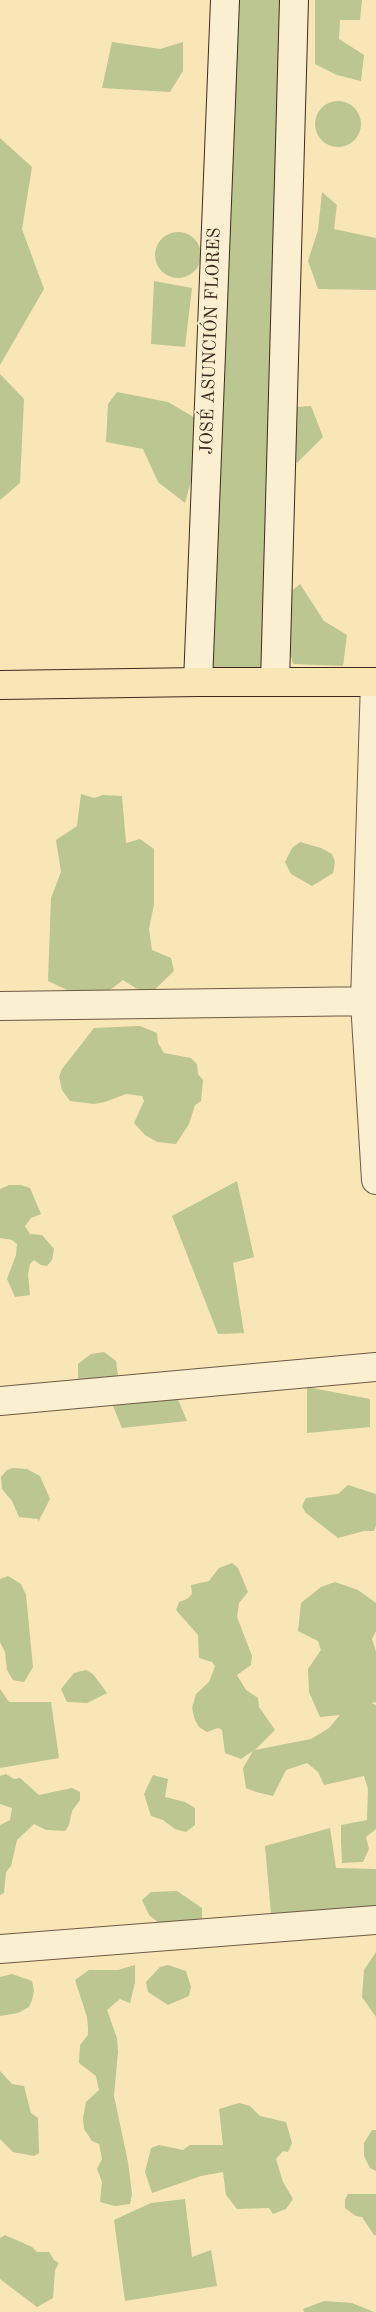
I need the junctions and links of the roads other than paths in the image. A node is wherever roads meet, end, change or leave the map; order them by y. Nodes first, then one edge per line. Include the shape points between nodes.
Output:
1 (225, 0) edge
2 (294, 0) edge
3 (198, 682) junction
4 (275, 682) junction
5 (376, 682) edge
6 (0, 685) edge
7 (370, 1001) edge
8 (0, 1006) edge
9 (376, 1180) edge
10 (376, 1367) edge
11 (0, 1401) edge
12 (376, 1920) edge
13 (0, 1949) edge

1 - 3 street, JOSÉ ASUNCIÓN FLORES
2 - 4 street
3 - 4 main road
3 - 6 main road
4 - 5 main road
5 - 7 street
7 - 8 street
7 - 9 street
10 - 11 street
12 - 13 street

